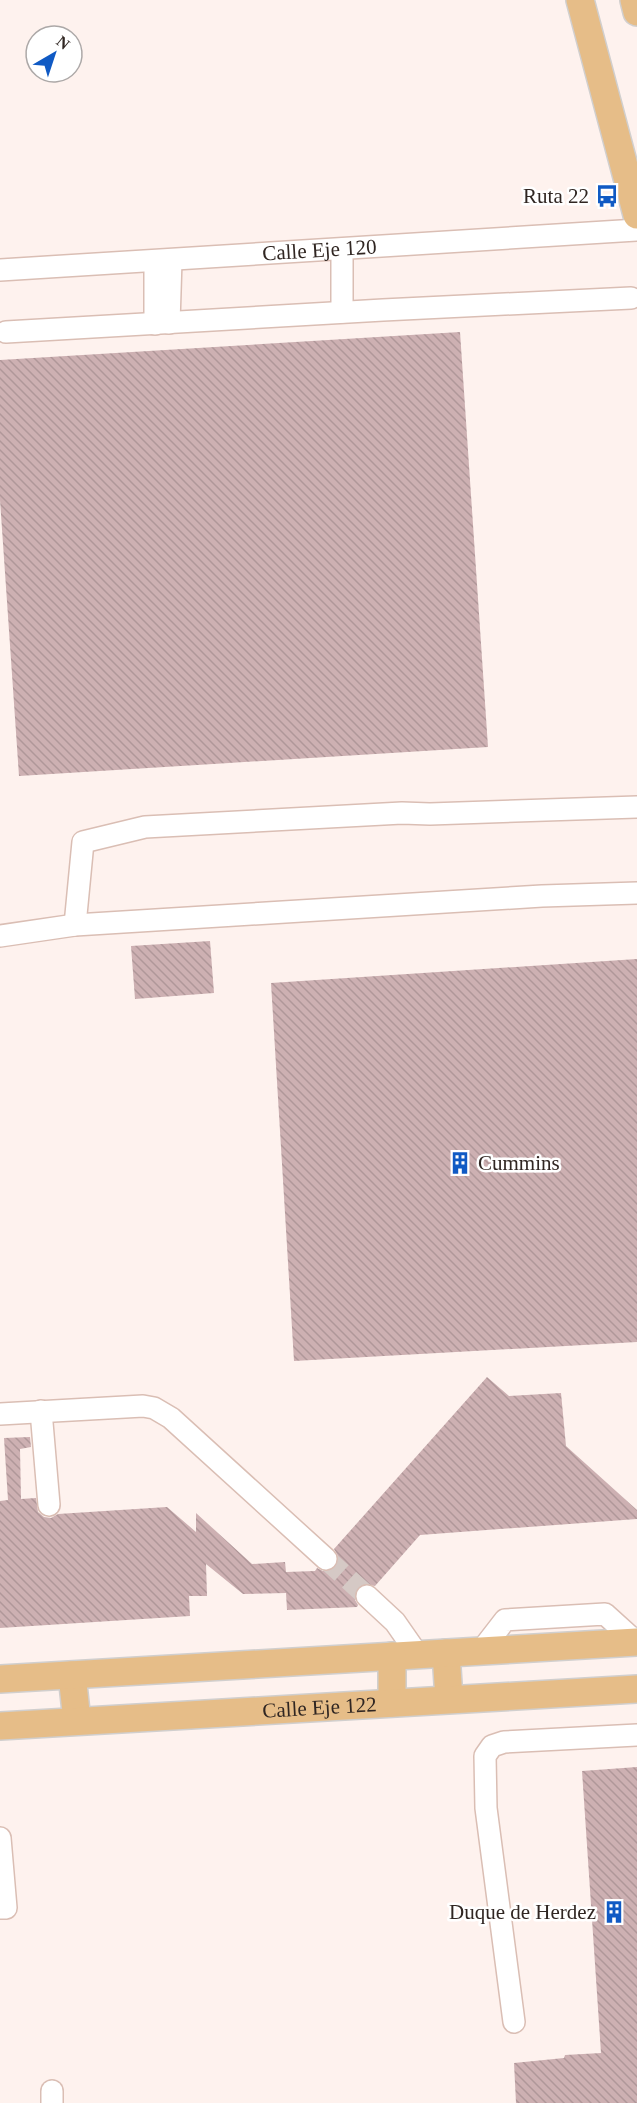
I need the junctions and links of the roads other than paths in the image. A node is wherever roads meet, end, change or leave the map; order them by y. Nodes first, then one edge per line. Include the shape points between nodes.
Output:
1 (580, 0) edge
2 (634, 0) edge
3 (637, 12) edge
4 (637, 215) edge
5 (637, 230) edge
6 (335, 249) junction
7 (163, 260) junction
8 (0, 270) edge
9 (631, 298) dead end
10 (336, 313) junction
11 (162, 323) junction
12 (6, 332) dead end
13 (637, 807) edge
14 (637, 893) edge
15 (75, 925) junction
16 (0, 936) edge
17 (41, 1411) junction
18 (0, 1414) edge
19 (49, 1505) dead end
20 (326, 1559) tunnel mouth
21 (367, 1596) tunnel mouth
22 (637, 1642) edge
23 (446, 1653) junction
24 (405, 1656) junction
25 (72, 1675) junction
26 (0, 1679) edge
27 (637, 1689) edge
28 (449, 1699) junction
29 (392, 1703) junction
30 (77, 1721) junction
31 (0, 1725) edge
32 (637, 1735) edge
33 (0, 1838) edge
34 (0, 1908) edge
35 (514, 2022) dead end

1 - 4 main road
2 - 3 main road
5 - 6 street, Calle Eje 120
6 - 7 street, Calle Eje 120
6 - 10 street
7 - 8 street, Calle Eje 120
7 - 11 street
9 - 10 street
10 - 11 street
11 - 12 street
13 - 15 street via 402,813 145,827 83,842
14 - 15 street
15 - 16 street
17 - 18 street
17 - 19 street
17 - 20 street via 143,1406 163,1412
21 - 24 street via 395,1622
22 - 23 main road
23 - 24 main road
23 - 28 main road
24 - 25 main road
24 - 29 main road
25 - 26 main road
25 - 30 main road
27 - 28 main road, Calle Eje 122
28 - 29 main road, Calle Eje 122
29 - 30 main road, Calle Eje 122
30 - 31 main road, Calle Eje 122
32 - 35 street via 504,1742 492,1746 485,1756 486,1808
33 - 34 street via 6,1908

